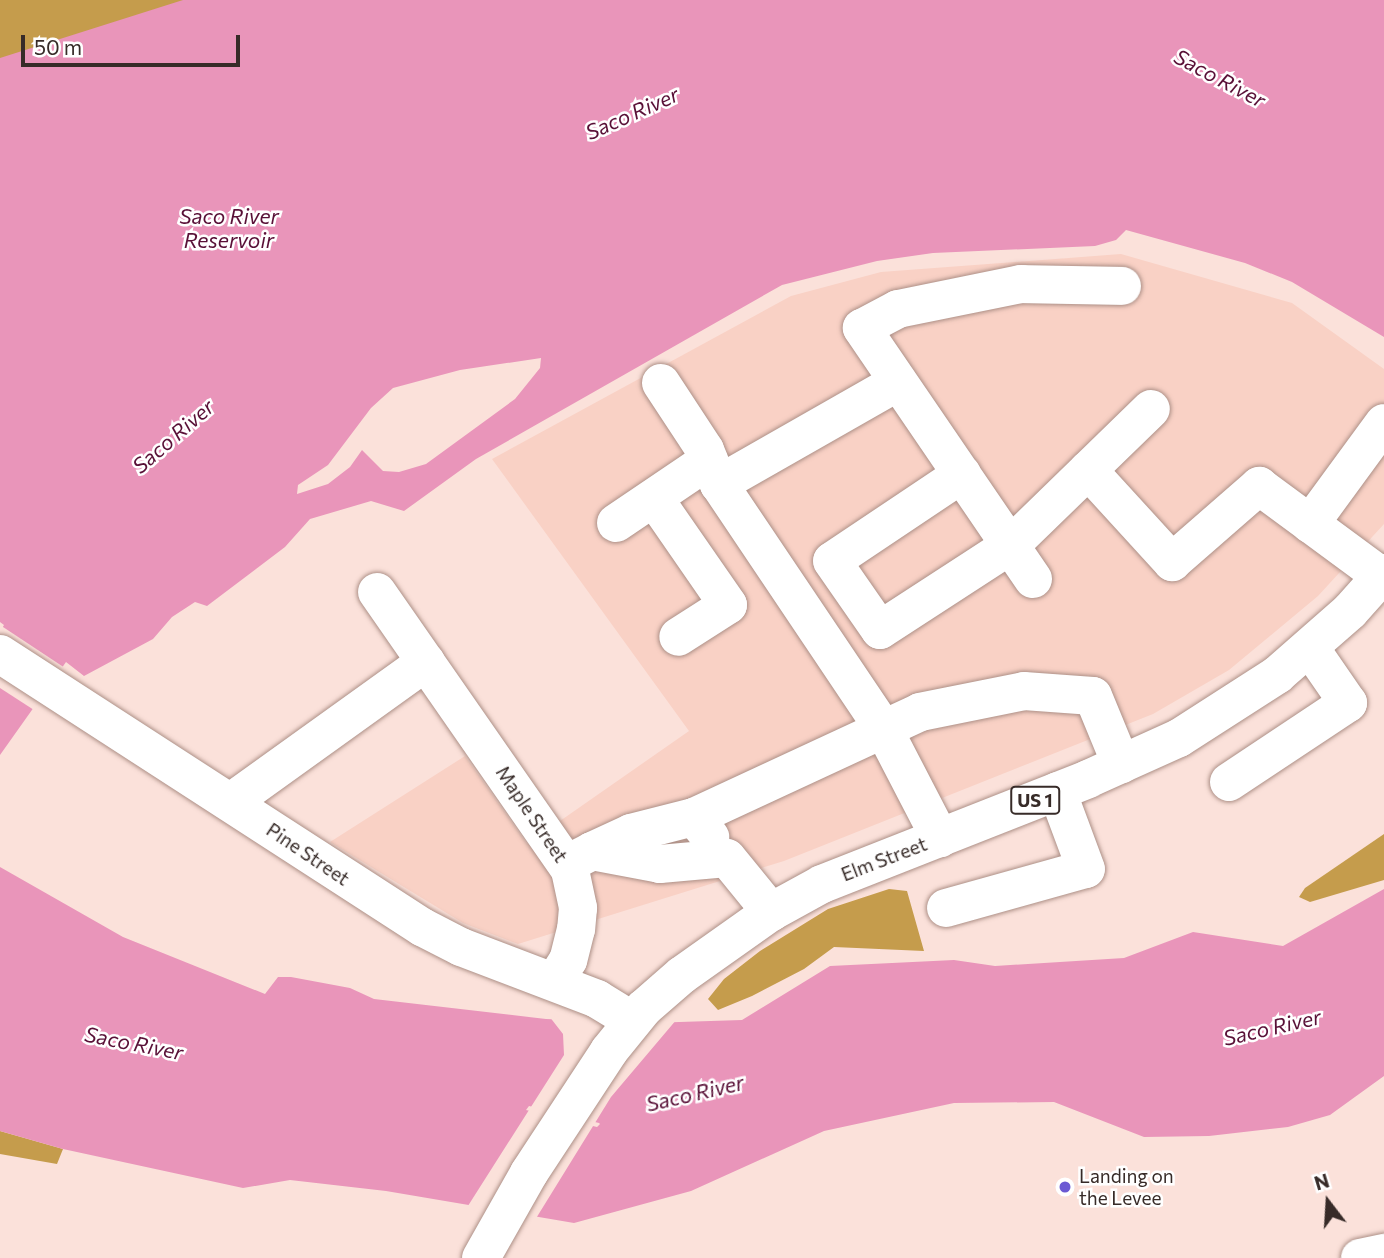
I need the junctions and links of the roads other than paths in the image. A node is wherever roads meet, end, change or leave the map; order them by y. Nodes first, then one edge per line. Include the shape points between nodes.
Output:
1 (1122, 286) dead end
2 (898, 382) junction
3 (661, 383) dead end
4 (1150, 409) dead end
5 (1384, 423) edge
6 (1088, 470) junction
7 (714, 472) junction
8 (962, 474) junction
9 (654, 498) junction
10 (617, 523) dead end
11 (1310, 524) junction
12 (1011, 545) junction
13 (1383, 576) edge
14 (1033, 579) dead end
15 (377, 592) dead end
16 (678, 637) dead end
17 (1310, 648) junction
18 (0, 654) edge
19 (426, 662) junction
20 (884, 730) junction
21 (1121, 764) junction
22 (1229, 782) dead end
23 (1057, 791) junction
24 (232, 802) junction
25 (694, 817) junction
26 (940, 838) junction
27 (580, 857) junction
28 (727, 858) junction
29 (946, 908) dead end
30 (771, 912) junction
31 (555, 981) junction
32 (632, 1021) junction
33 (488, 1244) edge
34 (1384, 1253) edge
35 (1360, 1258) edge

1 - 2 street via 1021,284 898,309 862,328
2 - 7 street
2 - 8 street
3 - 7 street
4 - 6 street
5 - 11 street
6 - 11 street via 1171,562 1259,486
6 - 12 street
7 - 9 street
7 - 20 street
8 - 12 street
8 - 12 street via 832,561 880,631
9 - 10 street
9 - 16 street via 728,605
11 - 13 street
12 - 14 street
13 - 17 street, Elm Street / US 1
15 - 19 street, Maple Street
17 - 21 street, Elm Street / US 1 via 1218,715
17 - 22 street via 1348,703
18 - 24 street, Pine Street
19 - 24 street
19 - 27 street, Maple Street
20 - 21 street via 920,712 1024,691 1093,696
20 - 25 street
20 - 26 street
21 - 23 street, Elm Street / US 1
23 - 26 street, Elm Street / US 1
23 - 29 street via 1086,869
24 - 31 street, Pine Street via 422,928
25 - 27 street via 631,833
25 - 28 street
26 - 30 street, Elm Street / US 1 via 822,884
27 - 28 street via 660,864
27 - 31 street, Maple Street via 576,929 568,960
28 - 30 street
30 - 32 street, Elm Street / US 1 via 662,991
31 - 32 street, Pine Street
32 - 33 street, Elm Street / US 1 via 584,1088
34 - 35 street

